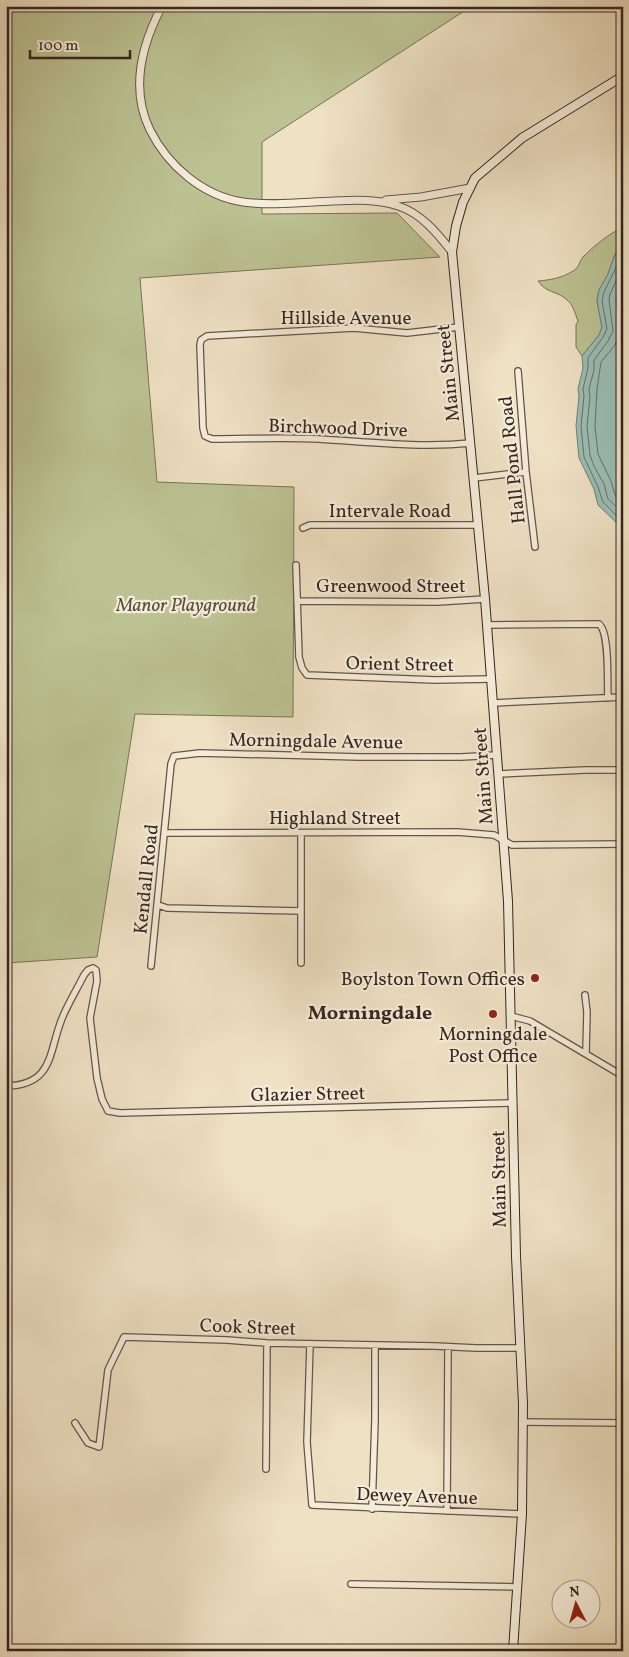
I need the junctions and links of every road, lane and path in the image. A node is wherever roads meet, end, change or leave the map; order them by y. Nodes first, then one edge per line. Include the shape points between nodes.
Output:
1 (162, 6) edge
2 (623, 76) edge
3 (470, 188) junction
4 (378, 201) junction
5 (452, 252) junction
6 (459, 327) junction
7 (518, 371) dead end
8 (205, 436) joint
9 (471, 443) junction
10 (526, 472) junction
11 (474, 478) junction
12 (478, 525) junction
13 (303, 528) dead end
14 (535, 547) dead end
15 (296, 565) dead end
16 (485, 599) junction
17 (296, 601) junction
18 (487, 625) junction
19 (491, 679) junction
20 (623, 697) edge
21 (608, 698) junction
22 (493, 703) junction
23 (497, 755) junction
24 (623, 770) edge
25 (498, 774) junction
26 (168, 794) joint
27 (165, 833) junction
28 (300, 833) junction
29 (503, 840) junction
30 (623, 844) edge
31 (158, 905) junction
32 (301, 911) junction
33 (301, 963) dead end
34 (151, 966) dead end
35 (585, 995) dead end
36 (511, 1016) junction
37 (586, 1053) junction
38 (623, 1076) edge
39 (6, 1086) edge
40 (513, 1103) junction
41 (267, 1343) junction
42 (310, 1344) junction
43 (376, 1345) junction
44 (448, 1347) junction
45 (521, 1348) junction
46 (524, 1422) junction
47 (75, 1423) dead end
48 (623, 1424) edge
49 (266, 1468) dead end
50 (372, 1509) junction
51 (447, 1512) junction
52 (522, 1514) junction
53 (351, 1584) dead end
54 (517, 1587) junction
55 (513, 1651) edge

1 - 4 street via 149,33 139,78 148,126 166,156 186,175 207,190 243,202
2 - 3 main road, Main Street via 522,138 475,178
3 - 4 street
3 - 5 main road, Main Street via 458,219
4 - 5 street via 399,206 418,216
5 - 6 main road, Main Street
6 - 8 street, Hillside Avenue via 407,333 348,328 218,334 203,338 200,363
6 - 9 main road, Main Street
7 - 10 street, Hall Pond Road
8 - 9 street, Birchwood Drive via 318,439 384,445
9 - 11 main road, Main Street
10 - 11 street
10 - 14 street, Hall Pond Road
11 - 12 main road, Main Street
12 - 13 street, Intervale Road via 310,525
12 - 16 main road, Main Street
15 - 17 street
16 - 17 street, Greenwood Street via 438,602
16 - 18 main road, Main Street
17 - 19 street, Orient Street via 299,657 308,675
18 - 19 main road, Main Street
18 - 21 street via 599,624 605,639
19 - 22 main road, Main Street
20 - 21 street
21 - 22 street
22 - 23 main road, Main Street
23 - 25 main road, Main Street
23 - 26 street, Morningdale Avenue via 176,755 172,758
24 - 25 street
25 - 29 main road, Main Street
26 - 27 street, Kendall Road
27 - 28 street, Highland Street
27 - 31 street, Kendall Road
28 - 29 street, Highland Street via 482,833
28 - 32 street
29 - 30 street, Highland Street via 512,845
29 - 36 main road, Main Street
31 - 32 street via 167,908
31 - 34 street, Kendall Road
32 - 33 street
35 - 37 street
36 - 37 street via 530,1022
36 - 40 main road, Main Street
37 - 38 street
39 - 40 street, Glazier Street via 32,1082 42,1073 63,1016 84,975 93,968 97,981 90,1018 97,1078 108,1111
40 - 45 main road, Main Street
41 - 42 street, Cook Street
41 - 47 street, Cook Street via 124,1337 108,1370 99,1447 88,1443
41 - 49 street
42 - 43 street, Cook Street
42 - 50 street, Dewey Avenue via 307,1442 312,1505
43 - 44 street, Cook Street
43 - 50 street
44 - 45 street, Cook Street
44 - 51 street
45 - 46 main road, Main Street
46 - 48 street
46 - 52 main road, Main Street
50 - 51 street, Dewey Avenue
51 - 52 street, Dewey Avenue
52 - 54 main road, Main Street
53 - 54 street
54 - 55 main road, Main Street

